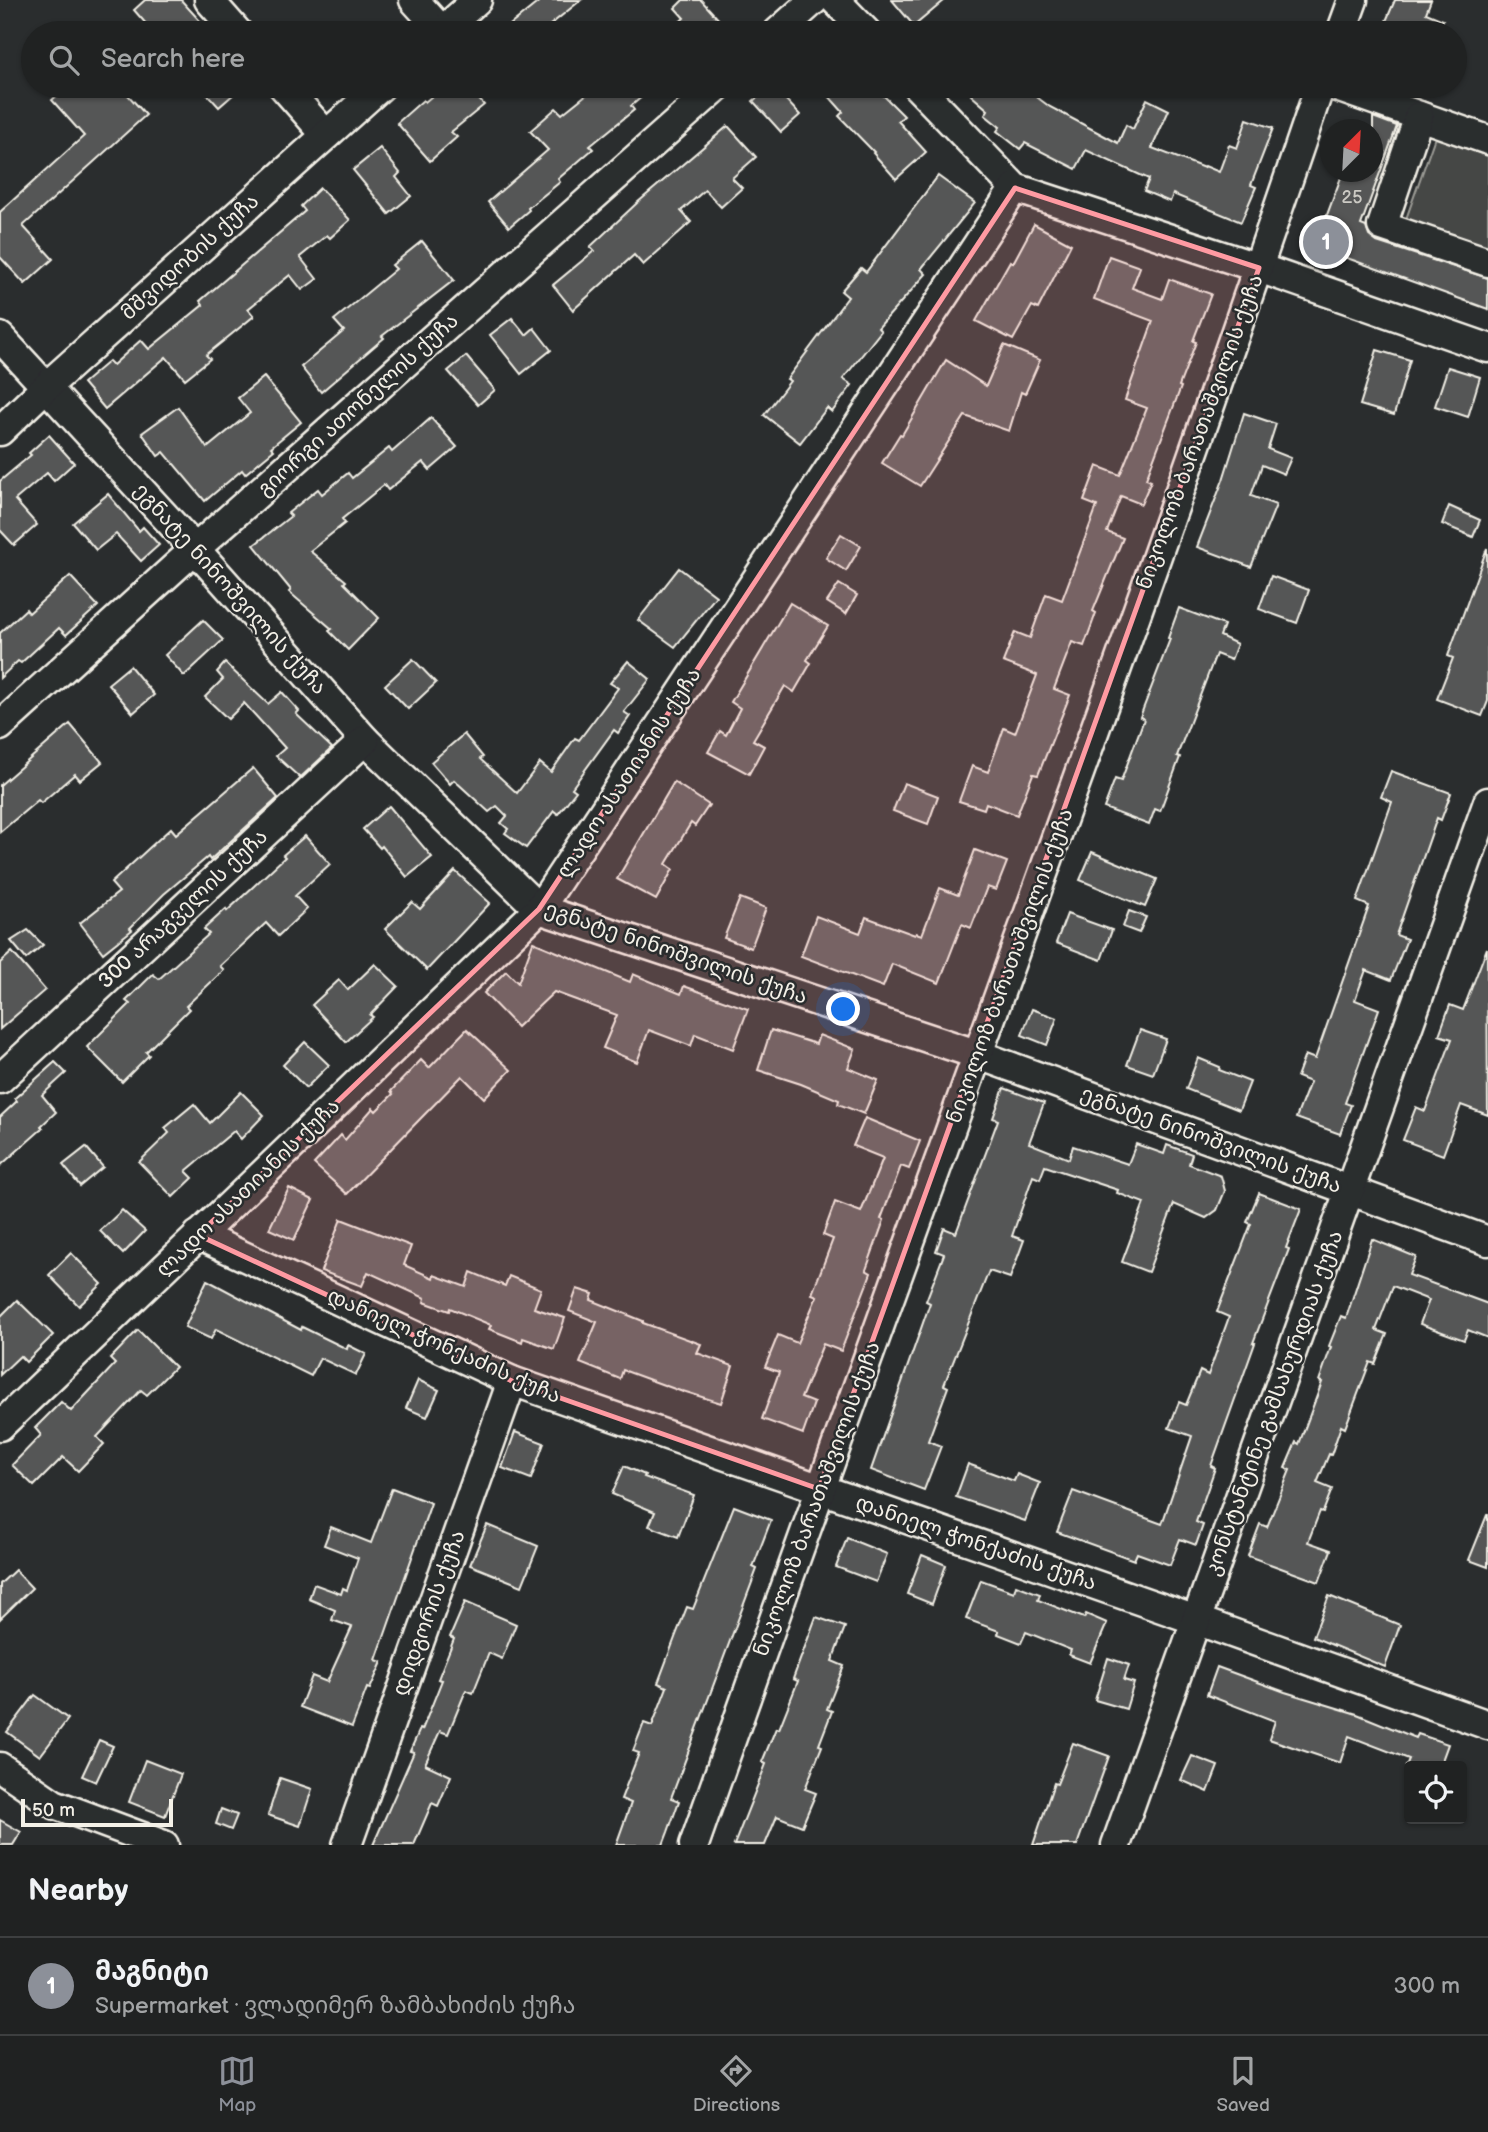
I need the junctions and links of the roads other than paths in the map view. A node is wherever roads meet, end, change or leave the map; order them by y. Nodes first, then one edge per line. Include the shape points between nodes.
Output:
1 (209, 0) edge
2 (414, 0) edge
3 (477, 0) edge
4 (814, 0) edge
5 (835, 0) edge
6 (1353, 0) edge
7 (227, 21) edge
8 (432, 21) edge
9 (453, 21) edge
10 (790, 21) edge
11 (855, 21) edge
12 (1345, 21) edge
13 (294, 98) edge
14 (368, 98) edge
15 (704, 98) edge
16 (929, 98) edge
17 (1316, 98) edge
18 (1369, 98) edge
19 (1419, 116) junction
20 (326, 135) junction
21 (1488, 140) edge
22 (1015, 188) junction
23 (1488, 262) edge
24 (1259, 268) junction
25 (0, 337) edge
26 (1488, 348) edge
27 (46, 387) junction
28 (0, 431) edge
29 (195, 549) junction
30 (0, 726) edge
31 (365, 740) junction
32 (1488, 802) edge
33 (539, 909) junction
34 (979, 1055) junction
35 (0, 1079) edge
36 (1349, 1190) junction
37 (198, 1235) junction
38 (1488, 1241) edge
39 (512, 1381) junction
40 (0, 1426) edge
41 (819, 1489) junction
42 (1196, 1620) junction
43 (1488, 1725) edge
44 (0, 1767) edge
45 (164, 1845) edge
46 (347, 1845) edge
47 (694, 1845) edge
48 (1116, 1845) edge

1 - 7 street
2 - 8 street
3 - 9 street
4 - 10 street
5 - 11 street
6 - 12 street
13 - 20 street
14 - 20 street, მშვიდობის ქუჩა
15 - 29 street, გიორგი ათონელის ქუჩა
16 - 22 street
17 - 24 street, ნიკოლოზ ბარათაშვილის ქუჩა
18 - 19 street
19 - 21 street
19 - 23 street via 1382,226
20 - 27 street, მშვიდობის ქუჩა
22 - 24 street
22 - 33 street, ლადო ასათიანის ქუჩა
24 - 26 street
24 - 34 street, ნიკოლოზ ბარათაშვილის ქუჩა
25 - 27 street, ეგნატე ნინოშვილის ქუჩა
27 - 28 street, მშვიდობის ქუჩა
27 - 29 street, ეგნატე ნინოშვილის ქუჩა
29 - 30 street, გიორგი ათონელის ქუჩა
29 - 31 street, ეგნატე ნინოშვილის ქუჩა
31 - 33 street, ეგნატე ნინოშვილის ქუჩა
31 - 35 street, 300 არაგველის ქუჩა
32 - 36 street, კონსტანტინე გამსახურდიას ქუჩა
33 - 34 street, ეგნატე ნინოშვილის ქუჩა
33 - 37 street, ლადო ასათიანის ქუჩა
34 - 36 street, ეგნატე ნინოშვილის ქუჩა
34 - 41 street, ნიკოლოზ ბარათაშვილის ქუჩა
36 - 38 street, ეგნატე ნინოშვილის ქუჩა
36 - 42 street, კონსტანტინე გამსახურდიას ქუჩა
37 - 39 street, დანიელ ჭონქაძის ქუჩა
37 - 40 street, ლადო ასათიანის ქუჩა
39 - 41 street, დანიელ ჭონქაძის ქუჩა
39 - 46 street, დიდგორის ქუჩა
41 - 42 street, დანიელ ჭონქაძის ქუჩა
41 - 47 street, ნიკოლოზ ბარათაშვილის ქუჩა
42 - 43 street, დანიელ ჭონქაძის ქუჩა
42 - 48 street, კონსტანტინე გამსახურდიას ქუჩა
44 - 45 street via 54,1804

